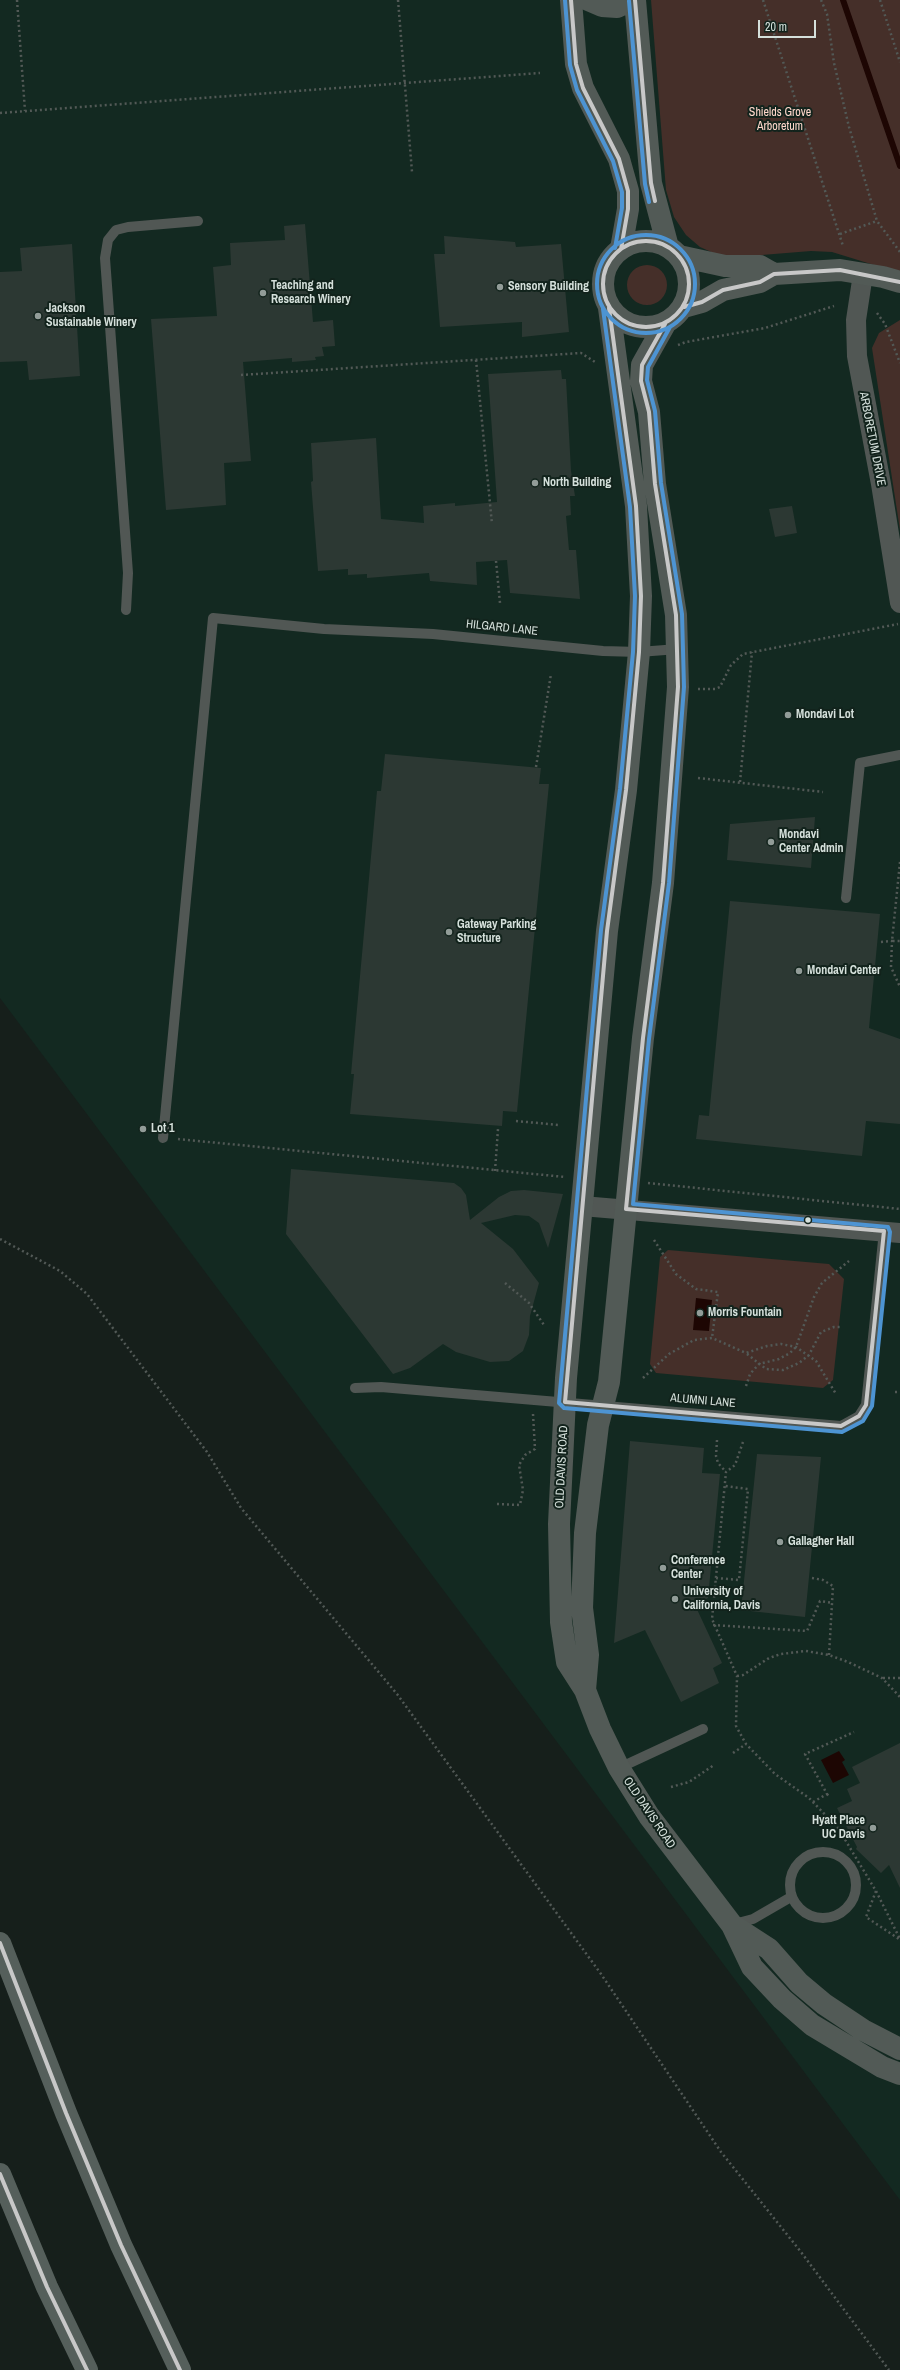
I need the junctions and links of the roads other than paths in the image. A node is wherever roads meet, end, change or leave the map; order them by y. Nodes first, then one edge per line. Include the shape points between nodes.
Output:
1 (571, 0) edge
2 (588, 0) edge
3 (632, 0) edge
4 (635, 0) edge
5 (573, 30) junction
6 (198, 222) dead end
7 (621, 249) junction
8 (674, 252) junction
9 (774, 274) junction
10 (863, 274) junction
11 (895, 281) edge
12 (684, 307) junction
13 (609, 308) junction
14 (664, 324) junction
15 (900, 604) edge
16 (126, 610) dead end
17 (678, 649) junction
18 (639, 652) junction
19 (900, 755) edge
20 (846, 898) dead end
21 (163, 1138) road end
22 (582, 1206) junction
23 (626, 1209) junction
24 (892, 1232) edge
25 (355, 1388) dead end
26 (565, 1402) junction
27 (604, 1405) junction
28 (585, 1690) junction
29 (703, 1729) dead end
30 (619, 1768) junction
31 (791, 1897) junction
32 (732, 1925) junction
33 (0, 1943) edge
34 (900, 2049) edge
35 (900, 2074) edge
36 (0, 2174) edge
37 (87, 2370) edge
38 (180, 2370) edge

1 - 5 street
2 - 3 street via 602,6 617,7
2 - 5 street via 585,15
4 - 8 street via 651,183
5 - 7 street via 576,64 583,88 619,159 628,191 628,209
6 - 16 lane via 128,227 116,230 108,240 105,258 128,573
7 - 8 street via 632,243 644,241 657,242
7 - 13 street via 611,258 602,282
8 - 9 street via 725,266 760,266
8 - 12 street via 687,268 690,281
9 - 10 street via 840,270
9 - 12 street via 760,282 723,290 702,302
10 - 11 street
10 - 15 street, ARBORETUM DRIVE via 856,320 857,356
12 - 14 street
13 - 14 street via 618,318 640,328
13 - 18 street, OLD DAVIS ROAD via 636,506 641,596
14 - 17 street, OLD DAVIS ROAD via 642,365 641,381 652,432 655,484 676,616
17 - 18 lane, HILGARD LANE
17 - 23 street, OLD DAVIS ROAD via 678,687 663,883 643,1038
18 - 21 lane, HILGARD LANE via 603,651 433,634 324,629 213,618
18 - 22 street, OLD DAVIS ROAD via 626,790 607,931
19 - 20 lane via 860,763
22 - 23 street
22 - 26 street, OLD DAVIS ROAD
23 - 24 street
23 - 27 street, OLD DAVIS ROAD via 609,1382
24 - 27 lane, ALUMNI LANE via 866,1405 852,1422 841,1426 829,1426
25 - 26 lane, ALUMNI LANE via 382,1387
26 - 27 lane, ALUMNI LANE
26 - 28 street, OLD DAVIS ROAD via 559,1524 561,1622 568,1662
27 - 28 street, OLD DAVIS ROAD via 598,1425 585,1533 582,1608 588,1655
28 - 30 street, OLD DAVIS ROAD
29 - 30 lane
30 - 32 street, OLD DAVIS ROAD via 649,1816
31 - 31 lane via 789,1889 792,1871 811,1853 833,1853 851,1866 856,1888 853,1899 847,1908 837,1915 827,1918 810,1916 797,1907
31 - 32 lane via 753,1918
32 - 34 street, OLD DAVIS ROAD via 769,1950 799,1983 824,2004 863,2030
32 - 35 street, OLD DAVIS ROAD via 752,1967 782,1999 817,2028 882,2067
33 - 38 highway via 121,2245
36 - 37 highway via 47,2287

